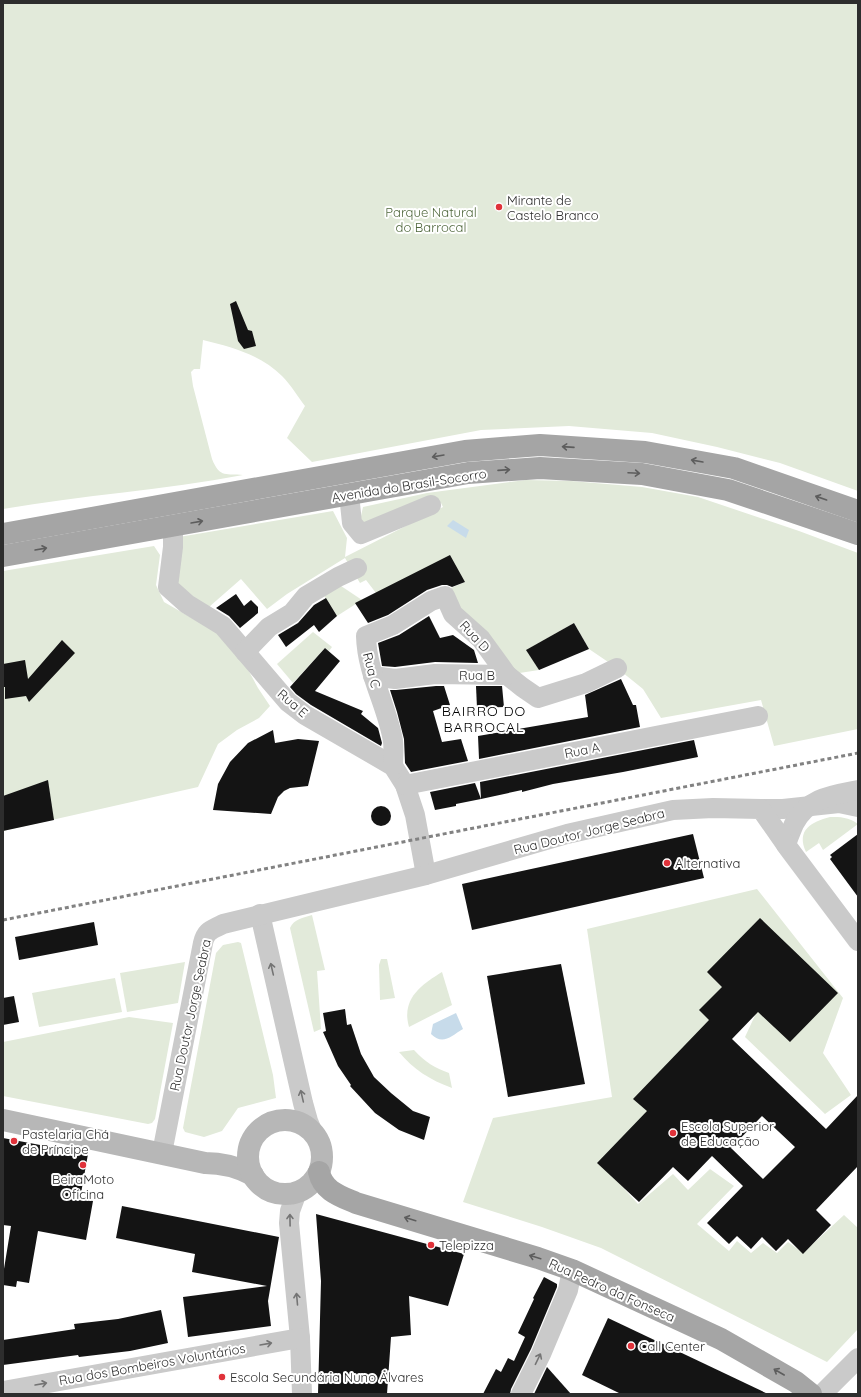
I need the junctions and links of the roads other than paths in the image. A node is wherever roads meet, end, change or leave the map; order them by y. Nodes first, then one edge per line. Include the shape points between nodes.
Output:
1 (350, 494) junction
2 (431, 505) dead end
3 (858, 511) edge
4 (173, 526) junction
5 (3, 534) edge
6 (858, 534) edge
7 (3, 556) edge
8 (357, 568) dead end
9 (445, 596) joint
10 (245, 652) junction
11 (617, 668) dead end
12 (506, 675) junction
13 (373, 676) junction
14 (758, 716) dead end
15 (393, 766) junction
16 (405, 785) junction
17 (858, 790) edge
18 (808, 806) junction
19 (858, 807) edge
20 (761, 809) junction
21 (786, 845) junction
22 (426, 875) junction
23 (260, 914) junction
24 (858, 942) edge
25 (3, 1120) edge
26 (313, 1133) junction
27 (252, 1140) junction
28 (162, 1153) junction
29 (215, 1163) junction
30 (319, 1172) junction
31 (253, 1174) junction
32 (296, 1192) junction
33 (572, 1270) junction
34 (300, 1338) junction
35 (858, 1358) edge
36 (3, 1391) edge
37 (302, 1394) edge
38 (521, 1394) edge
39 (811, 1394) edge
40 (822, 1394) edge

1 - 2 street via 352,523 360,534
4 -> 1 main road, Avenida do Brasil-Socorro
1 -> 6 main road, Avenida do Brasil-Socorro via 468,473 519,469 642,474 728,490
3 -> 5 main road, Avenida do Brasil-Socorro via 734,468 644,452 540,445 466,451
7 -> 4 main road, Avenida do Brasil-Socorro
4 - 10 street, Rua E via 168,587 187,604 223,626
8 - 10 street via 338,576 306,596 292,613 269,627
9 - 12 street, Rua D via 453,614 481,639
9 - 13 street, Rua C via 431,601 393,625 366,636
10 - 15 street, Rua E via 288,702 304,715
11 - 12 street, Rua B via 586,683 538,698
12 - 13 street, Rua B via 435,674 395,679
13 - 15 street, Rua C via 393,742
14 - 16 street, Rua A
15 - 16 street, Rua E
16 - 22 street, Rua E via 415,815
17 - 18 street via 826,797
18 - 19 street, Rua Doutor Jorge Seabra via 839,803
18 - 20 street, Rua Doutor Jorge Seabra
18 - 21 street via 794,823
20 - 21 street
20 - 22 street, Rua Doutor Jorge Seabra via 673,810 567,834
21 - 24 street
22 - 23 street, Rua Doutor Jorge Seabra
26 -> 23 street via 303,1103
23 - 28 street, Rua Doutor Jorge Seabra via 223,924 208,932 205,937
25 - 28 main road
26 - 27 main road via 306,1126 286,1120 266,1126
26 - 30 main road via 321,1148
27 - 29 main road via 236,1154
27 - 31 main road via 249,1163
28 - 29 main road
29 - 31 main road
30 - 32 main road via 306,1188
33 -> 30 main road, Rua Pedro da Fonseca via 356,1203 336,1195 326,1186
31 - 32 main road via 259,1183 276,1193
34 -> 32 street via 289,1222
38 -> 33 street via 568,1290
39 -> 33 main road, Rua Pedro da Fonseca via 796,1382 721,1339
36 -> 34 street, Rua dos Bombeiros Voluntários
34 - 37 street
35 - 40 street

